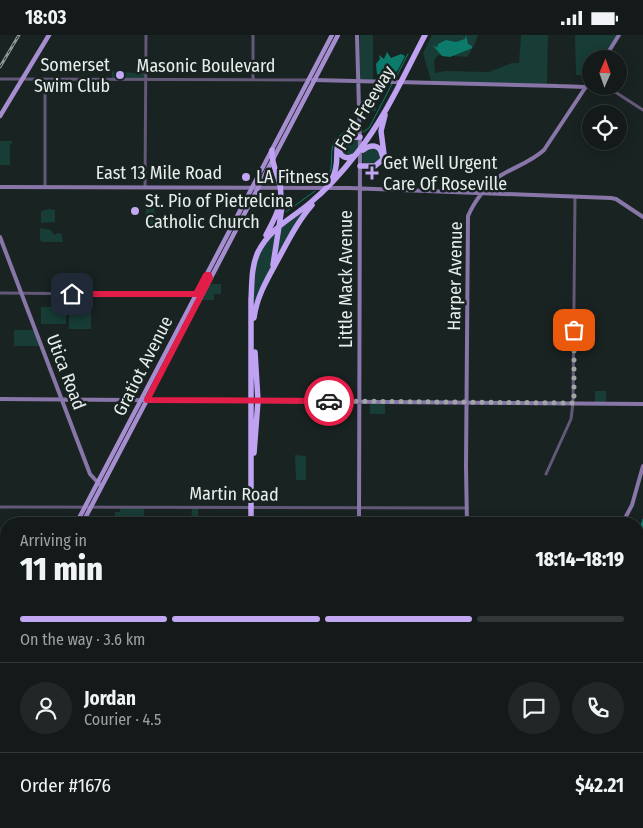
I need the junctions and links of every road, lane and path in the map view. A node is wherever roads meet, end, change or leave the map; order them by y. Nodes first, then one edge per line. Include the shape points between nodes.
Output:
1 (49, 35) edge
2 (146, 35) edge
3 (253, 35) edge
4 (357, 35) edge
5 (427, 35) edge
6 (619, 35) edge
7 (334, 36) edge
8 (610, 50) edge
9 (0, 79) edge
10 (23, 79) junction
11 (45, 79) junction
12 (253, 79) junction
13 (146, 80) junction
14 (311, 80) junction
15 (358, 81) junction
16 (401, 82) junction
17 (420, 82) junction
18 (436, 82) junction
19 (453, 83) junction
20 (467, 83) junction
21 (494, 83) junction
22 (429, 84) junction
23 (522, 84) junction
24 (489, 85) junction
25 (507, 85) junction
26 (514, 86) junction
27 (541, 86) junction
28 (582, 87) edge
29 (582, 93) edge
30 (620, 95) edge
31 (301, 99) junction
32 (295, 106) junction
33 (643, 110) edge
34 (385, 114) junction
35 (0, 116) edge
36 (293, 119) junction
37 (360, 138) junction
38 (360, 151) junction
39 (270, 162) junction
40 (360, 165) junction
41 (0, 187) edge
42 (45, 187) junction
43 (145, 187) junction
44 (282, 187) junction
45 (255, 188) junction
46 (327, 188) junction
47 (360, 189) junction
48 (483, 193) junction
49 (575, 197) junction
50 (643, 217) edge
51 (0, 237) edge
52 (271, 272) junction
53 (252, 277) junction
54 (0, 293) edge
55 (22, 294) junction
56 (199, 295) junction
57 (251, 330) junction
58 (254, 348) junction
59 (248, 388) junction
60 (257, 388) junction
61 (0, 399) edge
62 (62, 399) junction
63 (144, 400) junction
64 (248, 401) junction
65 (257, 401) junction
66 (360, 402) junction
67 (467, 402) junction
68 (574, 403) junction
69 (643, 404) edge
70 (248, 413) junction
71 (257, 413) junction
72 (252, 455) junction
73 (643, 466) edge
74 (546, 474) dead end
75 (100, 485) junction
76 (0, 507) edge
77 (88, 507) junction
78 (468, 508) junction
79 (252, 509) junction
80 (360, 509) junction
81 (81, 517) edge
82 (84, 517) edge
83 (251, 517) edge
84 (251, 517) edge
85 (359, 517) edge
86 (467, 517) edge
87 (626, 517) edge

1 - 10 main road
2 - 13 street
3 - 12 street
4 - 15 main road, Little Mack Avenue
5 - 16 highway, Ford Freeway
6 - 8 main road
7 - 14 main road, Gratiot Avenue
9 - 10 street, Masonic Boulevard
10 - 11 street, Masonic Boulevard
10 - 35 main road
11 - 13 street, Masonic Boulevard
11 - 42 street
12 - 13 street, Masonic Boulevard
12 - 14 street, Masonic Boulevard
13 - 43 street
14 - 15 main road, Masonic Boulevard
14 - 31 main road, Gratiot Avenue
15 - 17 main road, Masonic Boulevard
15 - 37 main road, Little Mack Avenue
16 - 34 highway, Ford Freeway
16 - 38 highway, Ford Freeway
17 - 18 main road, Masonic Boulevard
17 - 22 main road, Masonic Boulevard
18 - 19 main road, Masonic Boulevard
18 - 22 main road
19 - 20 main road, Masonic Boulevard
19 - 22 main road, Masonic Boulevard
20 - 21 main road, Masonic Boulevard
20 - 24 main road, Masonic Boulevard
21 - 24 main road
21 - 25 main road, Masonic Boulevard
23 - 25 main road, Masonic Boulevard
23 - 26 main road
23 - 27 main road, Masonic Boulevard
24 - 25 main road, Masonic Boulevard
25 - 26 main road, Masonic Boulevard
26 - 27 main road, Masonic Boulevard
27 - 28 main road, Masonic Boulevard
29 - 48 main road, Harper Avenue via 544,150 496,178
30 - 33 street, Masonic Boulevard
31 - 32 main road, Gratiot Avenue
31 - 36 main road, Gratiot Avenue
32 - 36 main road via 298,107
32 - 39 main road, Gratiot Avenue
34 - 38 highway, Ford Freeway
34 - 40 highway via 382,160 376,166
36 - 39 main road, Gratiot Avenue
37 - 38 highway via 345,139 338,147 345,157
37 - 40 main road, Little Mack Avenue
37 - 46 highway via 345,138 339,142 336,170
38 - 40 highway via 371,146 381,151 381,158 375,164
38 - 46 highway, Ford Freeway
39 - 44 highway
39 - 44 highway
39 - 45 main road, Gratiot Avenue
40 - 47 main road, Little Mack Avenue
41 - 42 main road, East 13 Mile Road
42 - 43 main road, East 13 Mile Road
43 - 45 main road, East 13 Mile Road
44 - 52 highway
44 - 53 highway via 277,213 257,253
45 - 47 main road, East 13 Mile Road
45 - 56 main road, Gratiot Avenue
46 - 52 highway via 299,222
46 - 53 highway via 269,235 257,256
47 - 48 main road, East 13 Mile Road
47 - 66 main road, Little Mack Avenue
48 - 49 main road, East 13 Mile Road
48 - 67 main road, Harper Avenue via 470,211 467,222
49 - 50 main road, East 13 Mile Road via 613,198
49 - 68 street
51 - 55 main road, Utica Road
52 - 58 highway via 256,303
53 - 57 highway
54 - 55 street
55 - 56 street
55 - 62 main road, Utica Road
56 - 63 main road, Gratiot Avenue
57 - 59 highway
57 - 72 highway
58 - 60 highway
58 - 72 highway
59 - 60 highway
59 - 64 highway
60 - 65 highway
61 - 62 main road
62 - 63 main road
62 - 75 main road, Utica Road via 90,474
63 - 64 main road
63 - 75 main road, Gratiot Avenue
64 - 65 main road
64 - 70 highway
65 - 66 main road
65 - 71 highway
66 - 67 main road
66 - 80 main road, Little Mack Avenue
67 - 68 main road
67 - 78 main road, Harper Avenue
68 - 69 main road
68 - 74 street via 571,419
70 - 71 highway
70 - 72 highway
71 - 72 highway
72 - 79 highway
72 - 83 highway
73 - 87 main road
75 - 77 main road, Gratiot Avenue
76 - 77 street, Martin Road
77 - 79 street, Martin Road
77 - 81 main road, Gratiot Avenue
77 - 82 main road, Gratiot Avenue
78 - 80 street, Martin Road
78 - 86 main road, Harper Avenue
79 - 80 street, Martin Road
79 - 84 highway
80 - 85 main road, Little Mack Avenue

